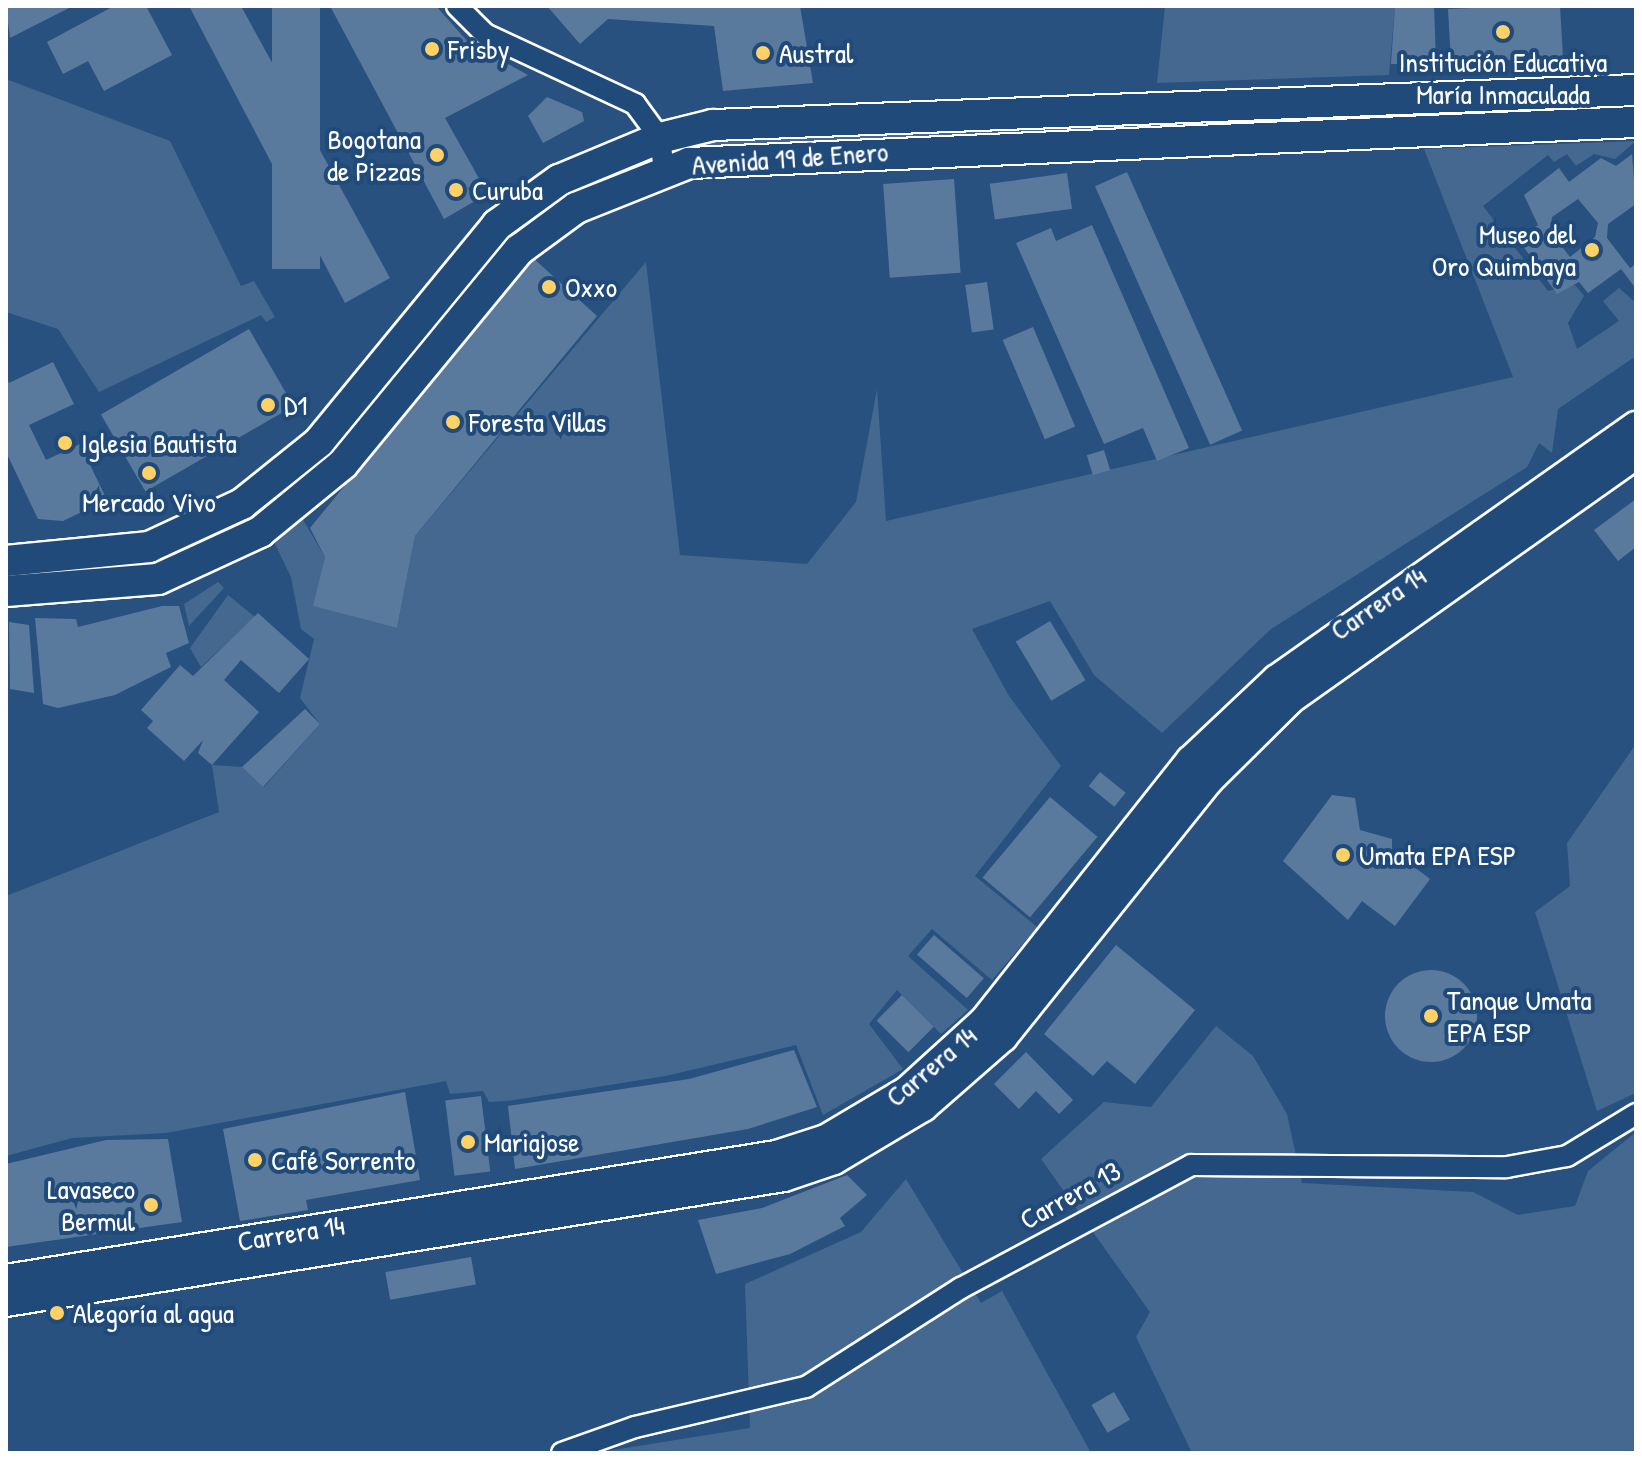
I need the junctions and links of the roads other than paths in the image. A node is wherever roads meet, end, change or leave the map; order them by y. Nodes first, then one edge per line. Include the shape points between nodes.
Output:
1 (457, 6) edge
2 (1636, 90) edge
3 (1636, 122) edge
4 (660, 138) junction
5 (664, 170) junction
6 (1636, 426) edge
7 (1636, 454) edge
8 (6, 561) edge
9 (6, 591) edge
10 (1636, 1114) edge
11 (6, 1279) edge
12 (6, 1302) edge
13 (562, 1453) edge

1 - 4 street via 485,34 635,104
2 - 4 main road, Avenida 19 de Enero via 713,125
3 - 5 main road, Avenida 19 de Enero via 749,156
4 - 5 street
4 - 8 main road, Avenida 19 de Enero via 559,180 497,225 319,442 242,504 149,547
5 - 9 main road, Avenida 19 de Enero via 576,208 519,250 343,464 260,532 158,579
6 - 11 main road, Carrera 14 via 1277,679 1191,760 984,1021 907,1091 826,1139 776,1155
7 - 12 main road, Carrera 14 via 1292,698 1209,780 1003,1037 923,1107 834,1160 784,1177
10 - 13 street, Carrera 13 via 1567,1156 1507,1167 1191,1165 961,1288 806,1387 635,1427

